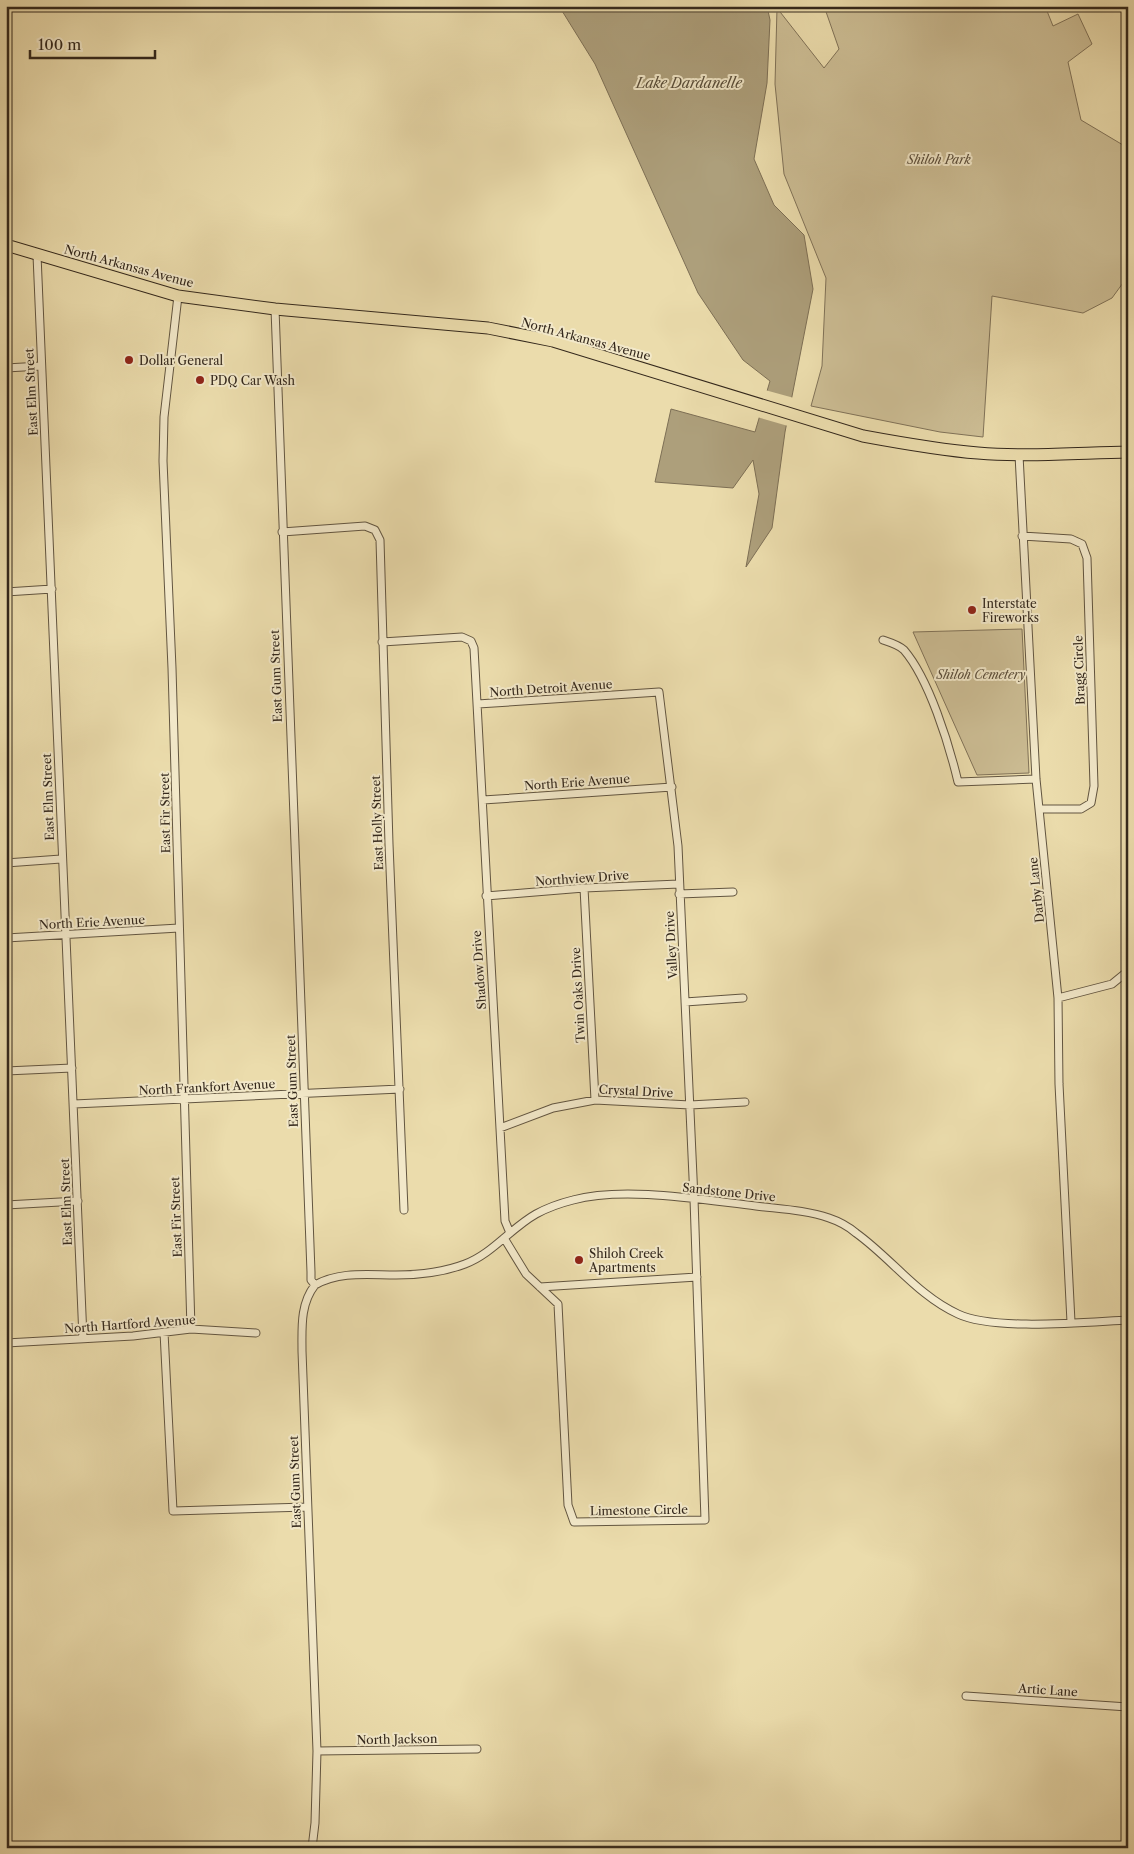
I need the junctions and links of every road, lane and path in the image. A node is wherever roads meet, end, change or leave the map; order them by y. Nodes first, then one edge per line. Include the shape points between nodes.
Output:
1 (6, 245) edge
2 (37, 255) junction
3 (178, 296) junction
4 (274, 309) junction
5 (41, 366) junction
6 (6, 368) edge
7 (1128, 452) edge
8 (1019, 455) junction
9 (282, 532) junction
10 (1022, 536) junction
11 (52, 589) junction
12 (6, 592) edge
13 (883, 640) dead end
14 (382, 642) junction
15 (660, 692) joint
16 (478, 704) junction
17 (1036, 779) junction
18 (672, 787) junction
19 (483, 800) junction
20 (1039, 810) junction
21 (61, 859) junction
22 (6, 863) edge
23 (679, 884) junction
24 (584, 888) junction
25 (733, 892) dead end
26 (679, 894) junction
27 (486, 896) junction
28 (179, 928) junction
29 (65, 935) junction
30 (6, 938) edge
31 (1128, 971) edge
32 (743, 998) dead end
33 (1058, 998) junction
34 (685, 1002) junction
35 (72, 1068) junction
36 (6, 1071) edge
37 (400, 1089) junction
38 (304, 1094) junction
39 (184, 1099) junction
40 (595, 1100) junction
41 (745, 1102) dead end
42 (74, 1104) junction
43 (690, 1106) junction
44 (500, 1128) junction
45 (694, 1198) junction
46 (78, 1201) junction
47 (6, 1205) edge
48 (404, 1210) dead end
49 (510, 1233) junction
50 (504, 1238) junction
51 (697, 1277) junction
52 (315, 1285) junction
53 (540, 1287) junction
54 (1128, 1320) edge
55 (1071, 1322) junction
56 (191, 1329) junction
57 (164, 1332) junction
58 (256, 1333) dead end
59 (83, 1338) junction
60 (6, 1343) edge
61 (307, 1506) junction
62 (966, 1696) dead end
63 (1128, 1707) edge
64 (477, 1749) dead end
65 (317, 1751) junction
66 (312, 1848) edge

1 - 2 main road, North Arkansas Avenue
2 - 3 main road, North Arkansas Avenue
2 - 5 street, East Elm Street
3 - 4 main road, North Arkansas Avenue
3 - 28 street, East Fir Street via 164,417 163,461
4 - 8 main road, North Arkansas Avenue via 488,328 521,334 864,436 978,453
4 - 9 street, East Gum Street
5 - 6 street
5 - 11 street, East Elm Street
7 - 8 main road, North Arkansas Avenue
8 - 10 street, Darby Lane
9 - 14 street, East Holly Street via 365,526 375,530 380,540
9 - 38 street, East Gum Street
10 - 17 street, Darby Lane
10 - 20 street, Bragg Circle via 1071,539 1082,544 1087,558 1094,786 1091,803 1081,809
11 - 12 street
11 - 21 street, East Elm Street
13 - 17 street via 903,648 919,675 949,743 958,782
14 - 16 street, North Detroit Avenue via 462,637 471,641
14 - 37 street, East Holly Street
15 - 16 street, North Detroit Avenue
15 - 18 street, Valley Drive
16 - 19 street, Shadow Drive
17 - 20 street, Darby Lane
18 - 19 street, North Erie Avenue
18 - 23 street, Valley Drive
19 - 27 street, Shadow Drive
20 - 33 street, Darby Lane
21 - 22 street
21 - 29 street, East Elm Street
23 - 24 street, Northview Drive
23 - 26 street, Valley Drive
24 - 27 street, Northview Drive
24 - 40 street, Twin Oaks Drive
25 - 26 street
26 - 34 street, Valley Drive
27 - 44 street, Shadow Drive
28 - 29 street, North Erie Avenue
28 - 39 street, East Fir Street
29 - 30 street, North Erie Avenue
29 - 35 street, East Elm Street
31 - 33 street via 1112,984
32 - 34 street
33 - 55 street, Darby Lane via 1058,1084
34 - 43 street, Valley Drive
35 - 36 street
35 - 42 street, East Elm Street
37 - 38 street, North Frankfort Avenue
37 - 48 street, East Holly Street
38 - 39 street, North Frankfort Avenue
38 - 52 street, East Gum Street via 311,1272
39 - 42 street, North Frankfort Avenue
39 - 56 street, East Fir Street
40 - 43 street, Crystal Drive
40 - 44 street, Crystal Drive via 553,1108
41 - 43 street, Crystal Drive
42 - 46 street, East Elm Street
43 - 45 street, Valley Drive
44 - 49 street, Shadow Drive via 505,1221
45 - 49 street, Sandstone Drive via 620,1195 575,1199 537,1214
45 - 51 street, Limestone Circle
45 - 55 street, Sandstone Drive via 800,1211 829,1218 856,1232 934,1301 960,1315 992,1323
46 - 47 street
46 - 59 street, East Elm Street
49 - 50 street, Sandstone Drive
50 - 52 street, Sandstone Drive via 467,1263 452,1268 398,1275 357,1273 325,1279
50 - 53 street, Limestone Circle via 526,1274
51 - 53 street
51 - 53 street, Limestone Circle via 705,1520 574,1522 568,1505 558,1304
52 - 61 street, East Gum Street via 309,1292 303,1312
54 - 55 street, Sandstone Drive
56 - 57 street, North Hartford Avenue
56 - 58 street, North Hartford Avenue
57 - 59 street, North Hartford Avenue
57 - 61 street via 173,1511
59 - 60 street, North Hartford Avenue
61 - 65 street, East Gum Street
62 - 63 street, Artic Lane
64 - 65 street, North Jackson
65 - 66 street, East Gum Street

